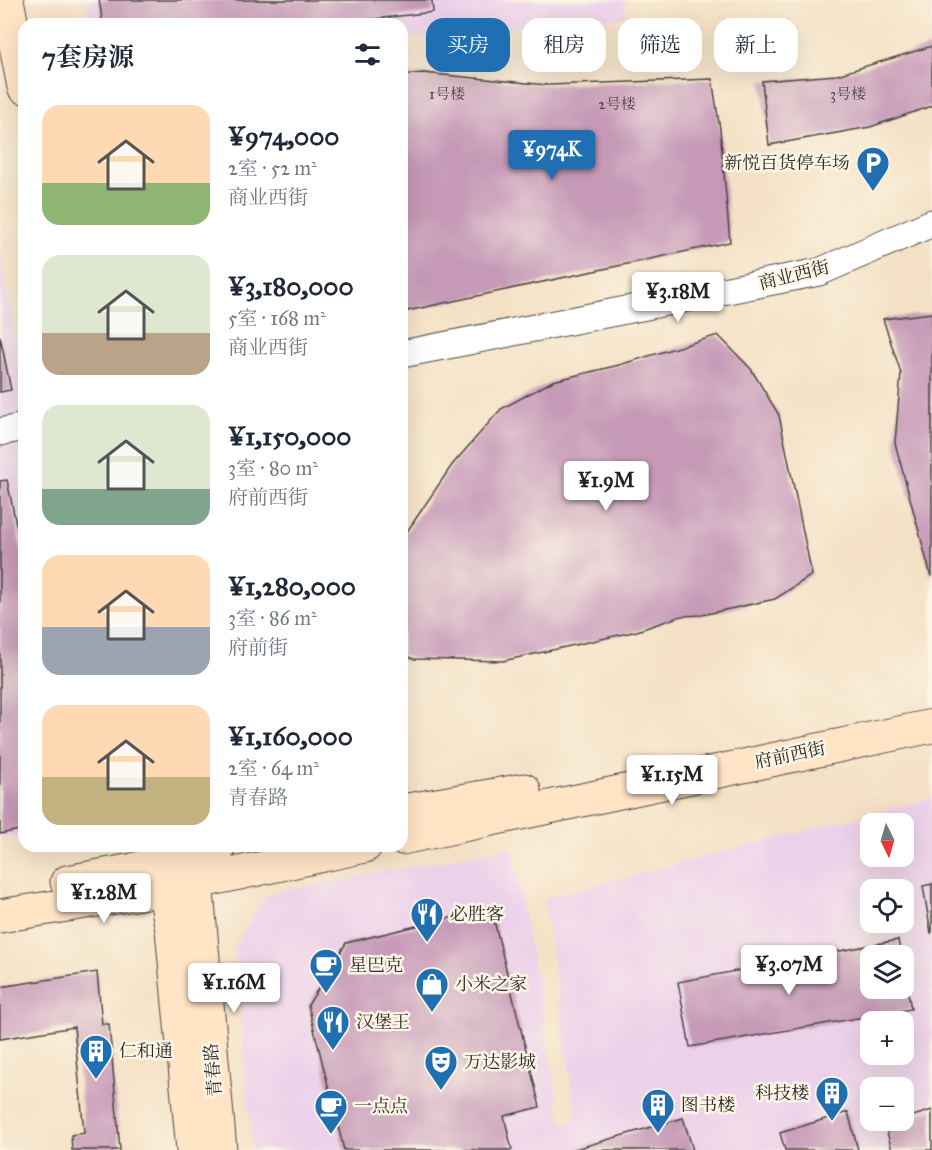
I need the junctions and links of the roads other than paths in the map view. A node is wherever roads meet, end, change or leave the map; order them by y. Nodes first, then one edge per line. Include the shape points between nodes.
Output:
1 (7, 0) edge
2 (30, 0) edge
3 (33, 18) edge
4 (18, 56) edge
5 (932, 223) edge
6 (408, 353) edge
7 (18, 428) edge
8 (0, 432) edge
9 (932, 709) edge
10 (932, 726) edge
11 (408, 810) edge
12 (408, 837) edge
13 (276, 852) edge
14 (201, 857) edge
15 (160, 866) edge
16 (0, 894) edge
17 (0, 916) edge
18 (193, 1150) edge
19 (220, 1150) edge

1 - 4 street
2 - 3 street
5 - 6 street, 商业西街 via 819,272
7 - 8 street
9 - 11 street, 府前西街 via 684,761
10 - 12 street, 府前西街
13 - 14 street
14 - 15 street
14 - 19 street, 青春路
15 - 16 street
15 - 17 street
15 - 18 street, 青春路 via 172,930

